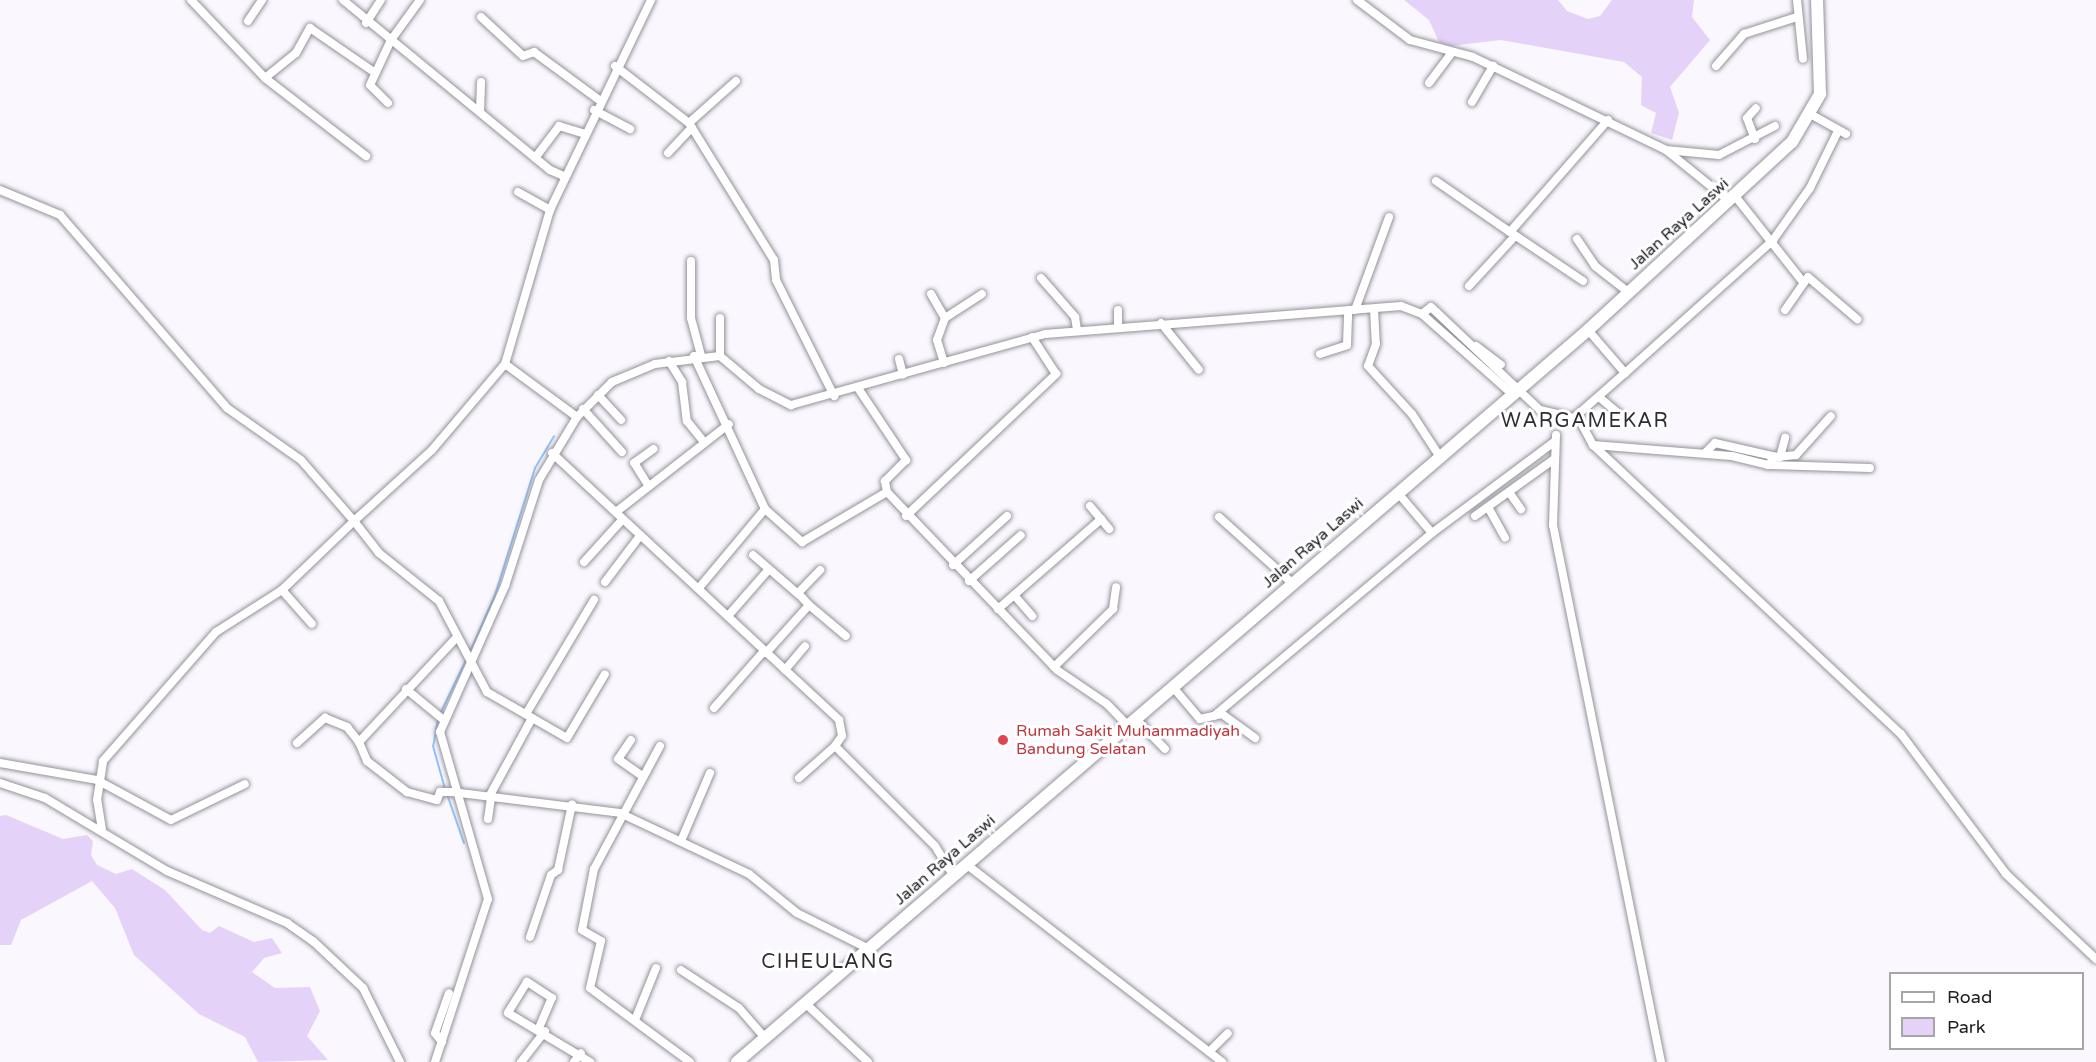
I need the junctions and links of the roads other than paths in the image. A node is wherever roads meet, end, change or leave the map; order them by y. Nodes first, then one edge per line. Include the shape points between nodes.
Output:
1 (191, 0) edge
2 (262, 0) edge
3 (343, 0) edge
4 (381, 0) edge
5 (420, 0) edge
6 (651, 0) edge
7 (1357, 0) edge
8 (1797, 0) edge
9 (1817, 0) edge
10 (482, 17) dead end
11 (1797, 17) junction
12 (248, 21) dead end
13 (366, 23) junction
14 (391, 40) junction
15 (1450, 54) junction
16 (1803, 59) dead end
17 (615, 66) junction
18 (1493, 66) junction
19 (1716, 66) dead end
20 (374, 72) junction
21 (266, 78) junction
22 (736, 81) dead end
23 (481, 82) dead end
24 (1429, 83) dead end
25 (599, 100) junction
26 (1472, 102) dead end
27 (388, 103) dead end
28 (1756, 108) dead end
29 (594, 110) junction
30 (480, 112) junction
31 (1812, 114) junction
32 (1608, 120) junction
33 (691, 125) junction
34 (1775, 126) dead end
35 (630, 129) dead end
36 (585, 134) junction
37 (1755, 139) junction
38 (1666, 150) junction
39 (668, 153) dead end
40 (366, 156) dead end
41 (535, 158) junction
42 (566, 177) junction
43 (1436, 181) dead end
44 (0, 190) edge
45 (518, 192) dead end
46 (1732, 199) junction
47 (550, 210) junction
48 (1389, 217) dead end
49 (1513, 234) junction
50 (1577, 239) dead end
51 (1773, 240) junction
52 (691, 261) dead end
53 (1041, 278) dead end
54 (1583, 281) dead end
55 (1803, 282) junction
56 (1469, 286) dead end
57 (1628, 292) junction
58 (931, 294) dead end
59 (982, 294) dead end
60 (1374, 309) junction
61 (1118, 310) dead end
62 (1351, 310) junction
63 (1785, 310) dead end
64 (720, 318) dead end
65 (945, 318) junction
66 (1857, 319) dead end
67 (1161, 323) junction
68 (1118, 325) junction
69 (1076, 326) junction
70 (1588, 330) junction
71 (1032, 337) junction
72 (1468, 350) junction
73 (699, 353) junction
74 (1320, 354) dead end
75 (720, 356) junction
76 (669, 361) junction
77 (944, 363) junction
78 (505, 364) junction
79 (1500, 365) dead end
80 (1199, 370) dead end
81 (1625, 373) junction
82 (858, 388) junction
83 (832, 391) junction
84 (1515, 392) junction
85 (598, 395) junction
86 (1599, 397) junction
87 (584, 409) junction
88 (573, 414) junction
89 (1832, 416) dead end
90 (1576, 418) junction
91 (1626, 419) dead end
92 (621, 420) dead end
93 (687, 421) junction
94 (729, 424) junction
95 (678, 425) dead end
96 (1785, 438) dead end
97 (704, 442) junction
98 (1593, 445) junction
99 (653, 449) dead end
100 (622, 452) dead end
101 (552, 453) junction
102 (1440, 457) junction
103 (1553, 460) junction
104 (1774, 460) junction
105 (1870, 468) dead end
106 (648, 484) junction
107 (887, 492) junction
108 (1398, 492) junction
109 (1509, 492) junction
110 (1090, 506) dead end
111 (1488, 507) junction
112 (1521, 508) dead end
113 (765, 509) junction
114 (616, 512) junction
115 (906, 516) junction
116 (1008, 516) dead end
117 (1475, 516) dead end
118 (1220, 517) dead end
119 (1101, 519) junction
120 (622, 520) junction
121 (354, 521) junction
122 (1109, 529) dead end
123 (1432, 533) junction
124 (1021, 535) dead end
125 (639, 537) junction
126 (1505, 538) dead end
127 (753, 555) dead end
128 (584, 562) dead end
129 (953, 565) junction
130 (769, 569) junction
131 (820, 570) dead end
132 (969, 581) junction
133 (605, 582) dead end
134 (1292, 584) junction
135 (1116, 586) dead end
136 (699, 588) junction
137 (282, 590) junction
138 (798, 594) junction
139 (1014, 595) junction
140 (594, 600) dead end
141 (809, 605) junction
142 (998, 609) junction
143 (728, 615) junction
144 (1032, 616) dead end
145 (312, 624) dead end
146 (846, 636) dead end
147 (457, 637) junction
148 (805, 646) dead end
149 (765, 652) junction
150 (1054, 667) junction
151 (472, 669) junction
152 (785, 670) junction
153 (605, 674) dead end
154 (1172, 686) junction
155 (406, 689) junction
156 (714, 708) dead end
157 (529, 716) junction
158 (1214, 716) junction
159 (443, 721) junction
160 (1131, 721) junction
161 (1255, 738) dead end
162 (630, 740) dead end
163 (358, 742) junction
164 (297, 743) dead end
165 (660, 746) dead end
166 (835, 746) junction
167 (1165, 749) dead end
168 (0, 762) edge
169 (710, 773) dead end
170 (642, 776) junction
171 (799, 778) dead end
172 (97, 780) junction
173 (0, 783) edge
174 (245, 783) dead end
175 (452, 792) junction
176 (490, 798) junction
177 (572, 804) junction
178 (620, 813) junction
179 (488, 819) dead end
180 (102, 830) junction
181 (681, 841) junction
182 (960, 869) junction
183 (530, 937) dead end
184 (867, 948) junction
185 (2096, 959) edge
186 (657, 968) dead end
187 (681, 970) dead end
188 (449, 993) dead end
189 (805, 1003) junction
190 (440, 1019) junction
191 (635, 1020) junction
192 (446, 1029) junction
193 (542, 1029) junction
194 (1228, 1033) dead end
195 (765, 1038) junction
196 (442, 1042) junction
197 (1210, 1051) junction
198 (581, 1053) junction
199 (400, 1062) edge
200 (435, 1062) edge
201 (522, 1062) edge
202 (574, 1062) edge
203 (590, 1062) edge
204 (690, 1062) edge
205 (737, 1062) edge
206 (868, 1062) edge
207 (1222, 1062) edge
208 (1661, 1062) edge

1 - 21 street
2 - 12 street
3 - 13 street
4 - 13 street
5 - 14 street
6 - 17 street
7 - 15 street via 1395,32
8 - 11 street
9 - 31 main road, Jalan Raya Laswi via 1821,87
10 - 25 street via 523,56 534,52
11 - 16 street
11 - 19 street via 1744,34
13 - 14 street
14 - 20 street
14 - 30 street
15 - 18 street
15 - 24 street
17 - 25 street
17 - 33 street
18 - 26 street
18 - 32 street
20 - 21 street via 310,28 296,53
20 - 27 street via 372,92
21 - 40 street
22 - 33 street
23 - 30 street
25 - 29 street
28 - 37 street via 1747,118
29 - 35 street
29 - 36 street
30 - 41 street
31 - 46 main road, Jalan Raya Laswi via 1792,142
31 - 51 street via 1842,132 1810,188
32 - 38 street
32 - 49 street
33 - 39 street
33 - 83 street via 715,172 774,260 776,280
34 - 37 street
36 - 41 street via 560,126
36 - 42 street
37 - 38 street via 1719,155
38 - 46 street
41 - 42 street
42 - 47 street
43 - 49 street
44 - 121 street via 60,215 228,408 301,460
45 - 47 street
46 - 51 street
46 - 57 main road, Jalan Raya Laswi
47 - 78 street
48 - 62 street
49 - 54 street
49 - 56 street
50 - 57 street via 1595,266
51 - 55 street
51 - 81 street
52 - 73 street via 691,318
53 - 69 street
55 - 63 street
55 - 66 street via 1808,277
57 - 70 main road, Jalan Raya Laswi
58 - 65 street
59 - 65 street
60 - 62 street
60 - 72 street via 1401,306 1424,311
60 - 102 street via 1376,344 1368,366 1412,414
61 - 68 street
62 - 67 street
62 - 74 street via 1347,345
64 - 75 street
65 - 77 street via 937,340
67 - 68 street
67 - 80 street
68 - 69 street
69 - 71 street
70 - 81 street
70 - 84 main road, Jalan Raya Laswi
71 - 77 street
71 - 115 street via 1056,374
72 - 79 street
72 - 84 street
73 - 75 street
73 - 76 street
73 - 94 street
75 - 83 street via 784,404
76 - 85 street via 634,371
76 - 93 street via 682,382
77 - 82 street via 902,369
78 - 88 street
78 - 121 street via 432,450
81 - 86 street
82 - 83 street
82 - 107 street via 906,460 885,481
84 - 90 street via 1549,415
84 - 102 main road, Jalan Raya Laswi
85 - 87 street
85 - 92 street
86 - 90 street
86 - 91 street
87 - 88 street
87 - 100 street
88 - 101 street
89 - 104 street via 1799,454
90 - 98 street
93 - 95 street
93 - 97 street
94 - 97 street
94 - 113 street
96 - 104 street
97 - 106 street
98 - 104 street via 1705,453 1729,451
98 - 185 street via 1901,734 2006,874
99 - 106 street via 634,463
101 - 114 street
101 - 151 street
102 - 108 main road, Jalan Raya Laswi
103 - 109 street
103 - 123 street via 1555,439
103 - 208 street via 1553,525
104 - 105 street
106 - 114 street
107 - 113 street via 802,542
107 - 115 street
108 - 123 street
108 - 134 main road, Jalan Raya Laswi
109 - 111 street
109 - 112 street
110 - 119 street
111 - 117 street
111 - 126 street
113 - 136 street
114 - 120 street
115 - 129 street
116 - 129 street
118 - 134 street
119 - 122 street
119 - 139 street
120 - 125 street
120 - 128 street
121 - 137 street
121 - 147 street via 379,553 430,590
123 - 158 street
124 - 132 street
125 - 133 street
125 - 136 street
127 - 130 street
129 - 132 street
130 - 138 street
130 - 143 street
131 - 138 street
132 - 142 street
134 - 154 main road, Jalan Raya Laswi
135 - 150 street via 1113,609
136 - 143 street
137 - 145 street
137 - 172 street via 200,647 103,761
138 - 141 street
139 - 142 street
139 - 144 street
140 - 157 street
141 - 146 street
141 - 149 street
142 - 150 street
143 - 149 street
147 - 151 street
147 - 155 street
148 - 152 street
149 - 152 street
149 - 156 street
150 - 160 street
151 - 157 street via 484,690
151 - 159 street
152 - 166 street via 839,720 842,736
153 - 157 street via 569,737
154 - 158 street via 1200,719
154 - 160 main road, Jalan Raya Laswi
155 - 159 street
155 - 163 street
157 - 176 street
158 - 161 street via 1226,715
159 - 175 street via 439,739
160 - 167 street
160 - 182 main road, Jalan Raya Laswi
162 - 170 street via 618,759
163 - 164 street via 347,727 325,718
163 - 175 street via 367,760 407,792 437,800 440,792
165 - 170 street
166 - 171 street
166 - 182 street
168 - 172 street
169 - 181 street
170 - 178 street
172 - 174 street via 171,820
172 - 180 street
173 - 180 street via 35,794
175 - 176 street
175 - 192 street via 488,899
176 - 177 street
176 - 179 street
177 - 178 street
177 - 183 street via 558,870 551,874
178 - 181 street
178 - 191 street via 594,869 582,930 601,940 590,988
180 - 199 street via 167,871 286,922 313,941 363,988
181 - 184 street via 749,874 796,913
182 - 184 main road, Jalan Raya Laswi
182 - 197 street
184 - 189 main road, Jalan Raya Laswi
186 - 191 street
187 - 195 street via 739,1008
188 - 190 street
189 - 195 main road, Jalan Raya Laswi
189 - 206 street
190 - 192 street
190 - 196 street via 435,1033
191 - 204 street
192 - 196 street
193 - 193 street via 508,1013 527,982 552,998
193 - 198 street
193 - 201 street
194 - 197 street
195 - 205 main road, Jalan Raya Laswi
196 - 200 street
197 - 207 street
198 - 202 street
198 - 203 street

